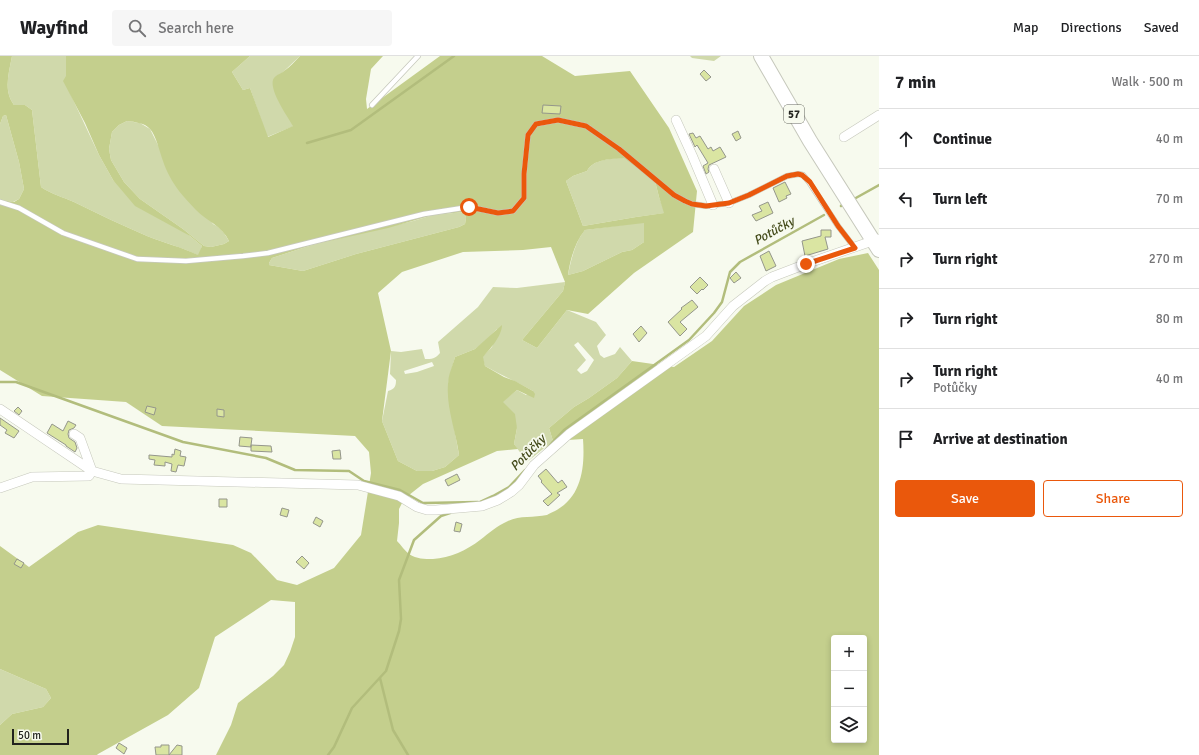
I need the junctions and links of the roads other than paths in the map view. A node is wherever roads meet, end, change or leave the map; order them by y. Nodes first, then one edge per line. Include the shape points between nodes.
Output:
1 (418, 56) edge
2 (761, 56) edge
3 (372, 105) dead end
4 (879, 115) edge
5 (676, 120) dead end
6 (844, 137) dead end
7 (714, 169) dead end
8 (0, 202) edge
9 (729, 203) junction
10 (713, 205) junction
11 (877, 243) edge
12 (855, 248) junction
13 (0, 408) edge
14 (74, 434) dead end
15 (92, 471) junction
16 (0, 488) edge

1 - 3 lane
2 - 11 main road, 57 via 810,141
4 - 6 street
5 - 10 street
7 - 9 street
8 - 10 lane via 19,208 63,233 137,259 186,260 255,255 424,214 469,207 498,213 513,211 524,198 528,135 536,124 558,120 586,126 685,201
9 - 10 lane
9 - 12 lane via 787,176 802,175 810,182
11 - 12 street
12 - 15 street via 765,281 733,306 706,336 569,434 534,465 511,492 482,506 426,510 399,496 358,485 121,478
13 - 15 street
14 - 15 street via 80,438
15 - 16 street via 89,476 32,477

